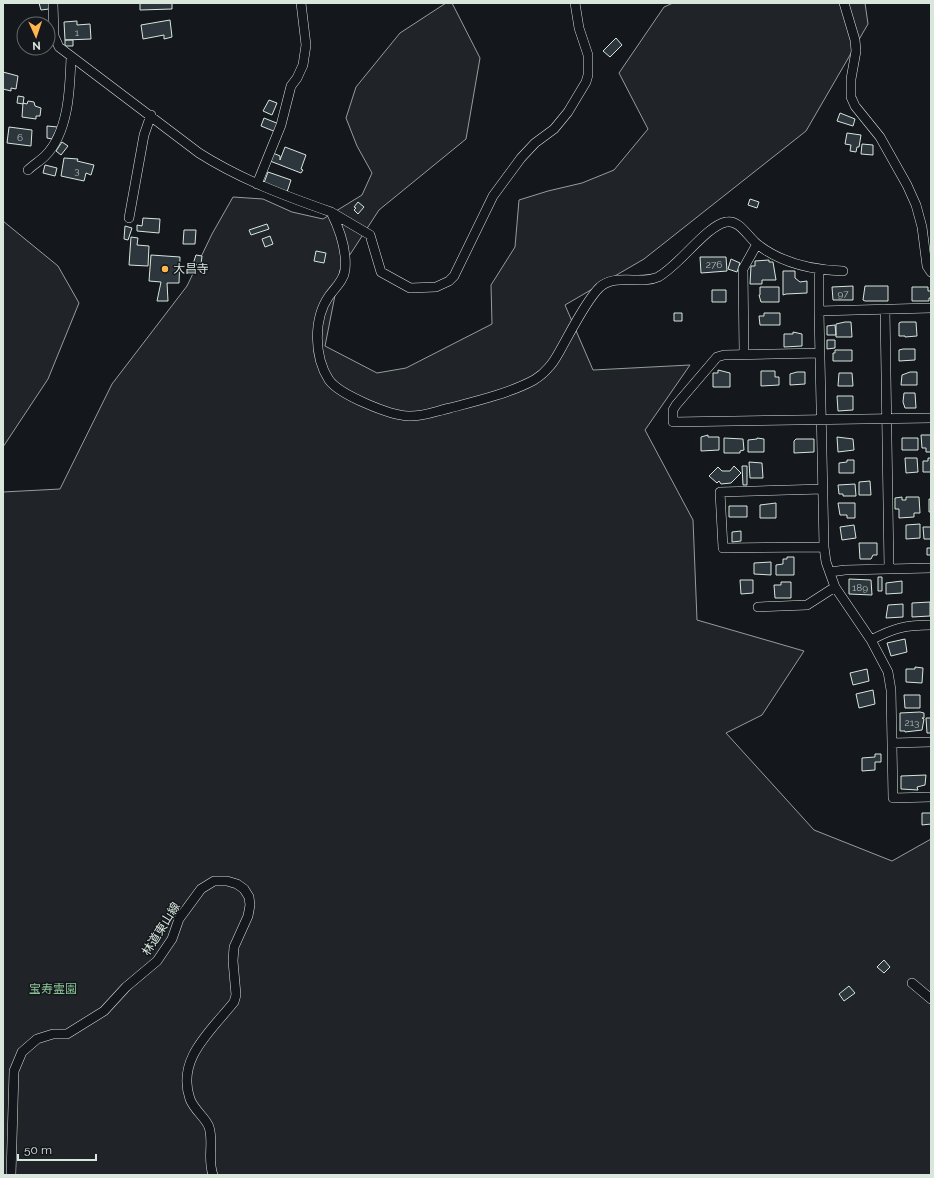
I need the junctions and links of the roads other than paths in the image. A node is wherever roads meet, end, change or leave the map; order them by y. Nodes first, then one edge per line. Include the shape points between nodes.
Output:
1 (52, 3) edge
2 (301, 3) edge
3 (575, 3) edge
4 (844, 3) edge
5 (72, 56) junction
6 (151, 115) junction
7 (28, 170) dead end
8 (257, 184) junction
9 (331, 212) junction
10 (129, 218) dead end
11 (757, 244) junction
12 (819, 270) junction
13 (843, 271) dead end
14 (931, 272) edge
15 (931, 308) edge
16 (885, 309) junction
17 (819, 311) junction
18 (820, 353) junction
19 (744, 354) junction
20 (887, 418) junction
21 (931, 418) edge
22 (822, 420) junction
23 (823, 489) junction
24 (824, 547) junction
25 (931, 568) edge
26 (889, 569) junction
27 (830, 572) junction
28 (835, 587) junction
29 (758, 607) dead end
30 (931, 625) edge
31 (871, 640) junction
32 (931, 742) edge
33 (892, 743) junction
34 (931, 797) edge
35 (912, 983) dead end
36 (931, 999) edge
37 (11, 1175) edge
38 (212, 1175) edge

1 - 5 street via 56,42
2 - 8 street via 306,45 303,65 290,86 281,125
3 - 9 street via 579,28 588,55 586,82 568,112 554,129 535,143 521,158 493,196 457,271 449,281 436,287 414,289 383,275 370,235
4 - 14 street via 856,51 851,97 855,106 880,136 907,185 916,205 927,266
5 - 6 street
5 - 7 street via 66,114 57,138 46,156
6 - 8 street via 199,153
6 - 10 street via 144,135
8 - 9 street
9 - 11 street via 341,240 346,272 328,297 320,314 317,335 325,371 330,381 338,388 396,415 426,414 483,400 534,380 551,365 600,287 611,282 656,278 722,223 736,223
11 - 12 street via 782,259
11 - 19 street via 743,269
12 - 13 street
12 - 17 street
15 - 16 street
16 - 17 street
16 - 20 street
17 - 18 street
18 - 19 street
18 - 22 street
19 - 22 street via 720,355 713,360 676,405 673,410 673,422
20 - 21 street
20 - 22 street
20 - 26 street
22 - 23 street
23 - 24 street
23 - 24 street via 720,492 723,548
24 - 27 street
25 - 26 street
26 - 27 street
27 - 28 street
28 - 29 street via 807,605
28 - 31 street
30 - 31 street via 903,626
31 - 33 street via 890,681
32 - 33 street
33 - 34 street via 893,798
35 - 36 street
37 - 38 street, 林道東山線 via 14,1071 22,1052 37,1039 53,1034 67,1034 104,1011 126,987 157,961 172,939 179,919 201,889 214,881 227,881 244,889 250,905 248,916 234,947 236,995 234,1002 197,1048 187,1070 187,1089 191,1101 209,1125

